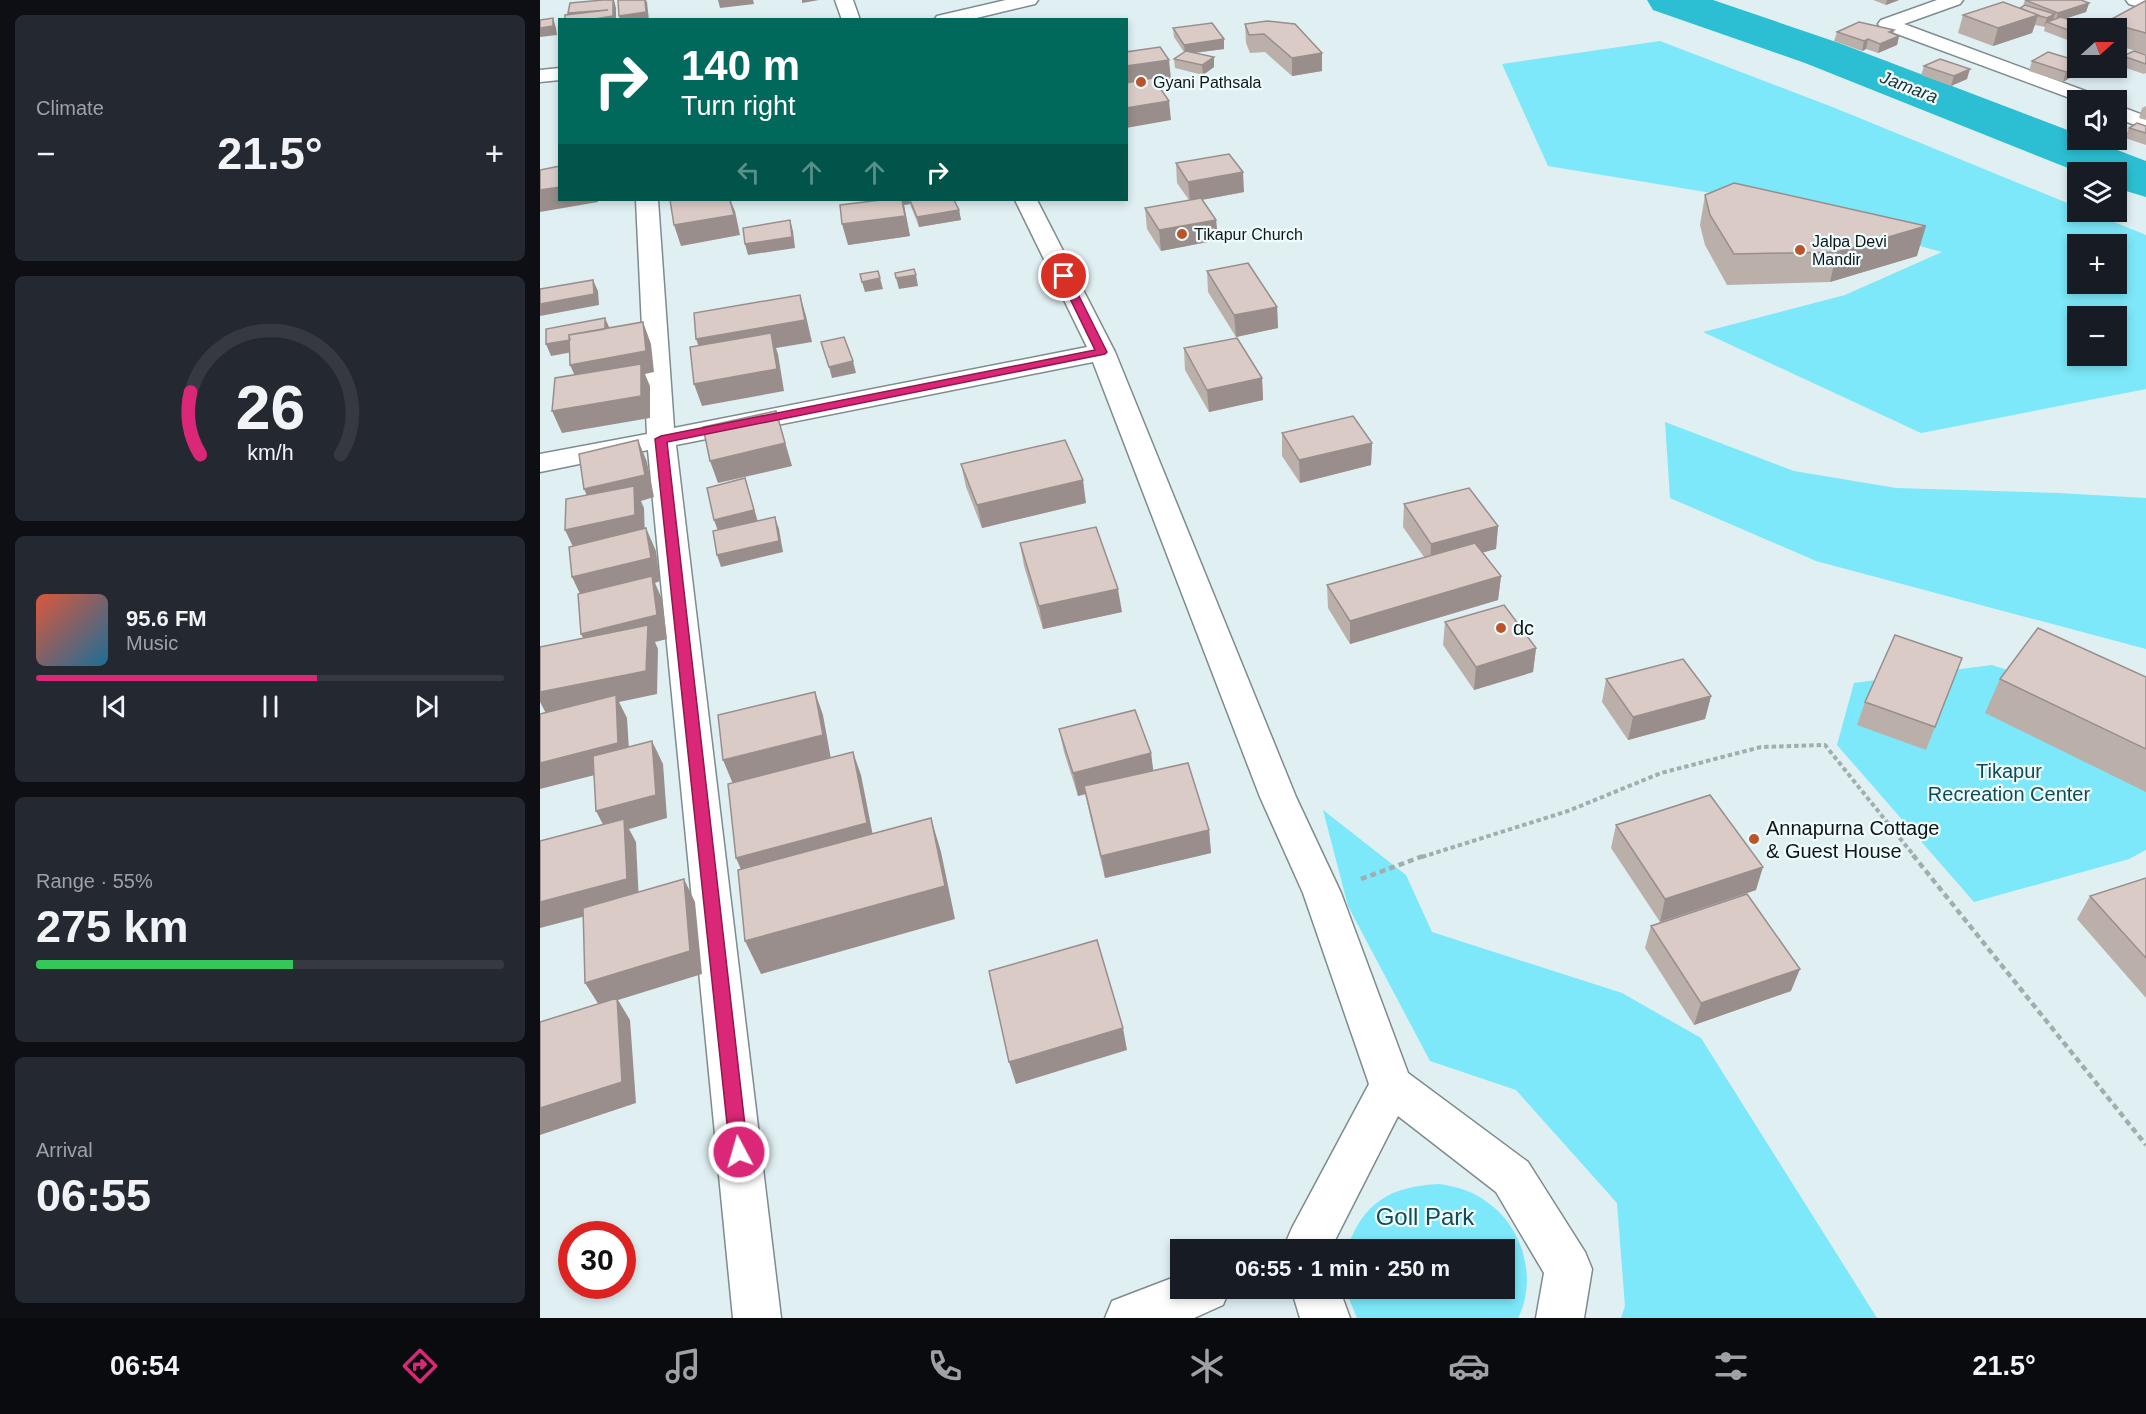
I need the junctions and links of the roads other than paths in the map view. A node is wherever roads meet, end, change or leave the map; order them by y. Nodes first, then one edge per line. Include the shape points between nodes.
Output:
1 (844, 0) edge
2 (1029, 0) edge
3 (1954, 0) edge
4 (2135, 0) edge
5 (2146, 4) edge
6 (851, 18) edge
7 (950, 18) edge
8 (558, 74) edge
9 (540, 76) edge
10 (2067, 91) edge
11 (2127, 115) edge
12 (2146, 123) edge
13 (647, 201) edge
14 (1026, 201) edge
15 (1101, 352) junction
16 (661, 439) junction
17 (540, 464) edge
18 (1390, 1085) junction
19 (1316, 1239) edge
20 (1181, 1299) edge
21 (1316, 1299) edge
22 (758, 1318) edge
23 (1129, 1318) edge
24 (1326, 1318) edge
25 (1560, 1318) edge

1 - 6 street
2 - 7 street
3 - 10 street via 1887,24
4 - 5 street
8 - 9 street
11 - 12 street
13 - 16 street
14 - 15 street
15 - 16 street
15 - 18 street via 1278,797 1322,893
16 - 17 street
16 - 22 street
18 - 19 street
18 - 25 street via 1512,1177 1568,1269
20 - 23 street
21 - 24 street

